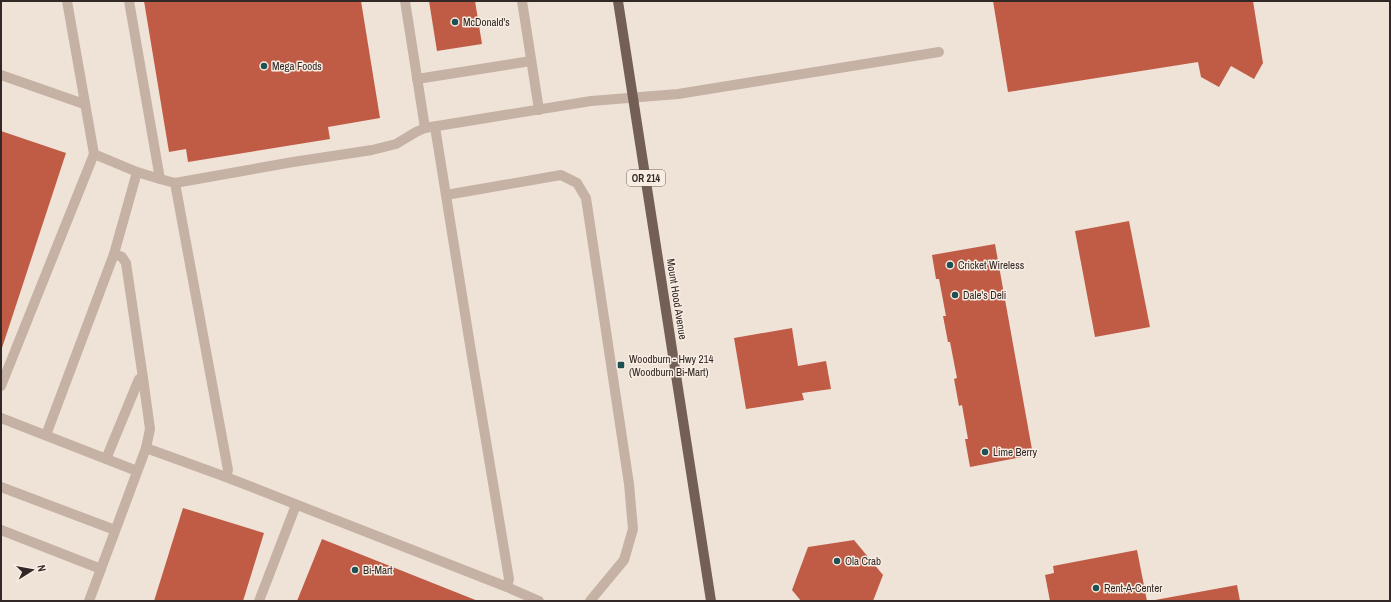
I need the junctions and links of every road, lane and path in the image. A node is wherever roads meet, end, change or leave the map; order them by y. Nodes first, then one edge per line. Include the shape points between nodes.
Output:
1 (68, 1) edge
2 (129, 1) edge
3 (405, 1) edge
4 (522, 1) edge
5 (618, 1) edge
6 (939, 52) dead end
7 (531, 61) junction
8 (1, 75) edge
9 (417, 78) junction
10 (634, 98) junction
11 (84, 104) junction
12 (539, 110) junction
13 (430, 128) junction
14 (94, 154) junction
15 (137, 172) junction
16 (160, 179) junction
17 (175, 183) junction
18 (446, 195) junction
19 (114, 254) junction
20 (143, 378) junction
21 (1, 386) edge
22 (1, 418) edge
23 (46, 436) junction
24 (146, 448) junction
25 (106, 458) junction
26 (137, 471) junction
27 (226, 477) junction
28 (1, 487) edge
29 (296, 505) junction
30 (1, 530) edge
31 (115, 530) junction
32 (101, 569) junction
33 (507, 587) junction
34 (89, 601) edge
35 (259, 601) edge
36 (539, 601) edge
37 (590, 601) edge
38 (712, 601) edge

1 - 11 lane
2 - 16 lane
3 - 9 lane
4 - 7 lane
5 - 10 main road, Mount Hood Avenue / OR 214
6 - 10 lane via 678,94
7 - 9 lane
7 - 12 lane
8 - 11 lane
9 - 13 lane
10 - 12 lane via 591,101
10 - 38 main road, Mount Hood Avenue / OR 214
11 - 14 lane
12 - 13 lane
13 - 17 lane via 416,132 396,144 372,150
13 - 18 lane
14 - 15 lane
14 - 21 lane
15 - 16 lane
15 - 19 lane
16 - 17 lane
17 - 27 lane via 228,470
18 - 33 lane via 509,578
18 - 37 lane via 561,175 577,183 586,198 629,484 633,529 624,560
19 - 20 lane via 122,257 126,263
19 - 23 lane
20 - 24 lane via 150,430
20 - 25 lane via 139,380
22 - 23 lane
23 - 25 lane
24 - 26 lane
24 - 27 lane
25 - 26 lane
26 - 31 lane
27 - 29 lane
28 - 31 lane
29 - 33 lane
29 - 35 lane
30 - 32 lane
31 - 32 lane
32 - 34 lane
33 - 36 lane

